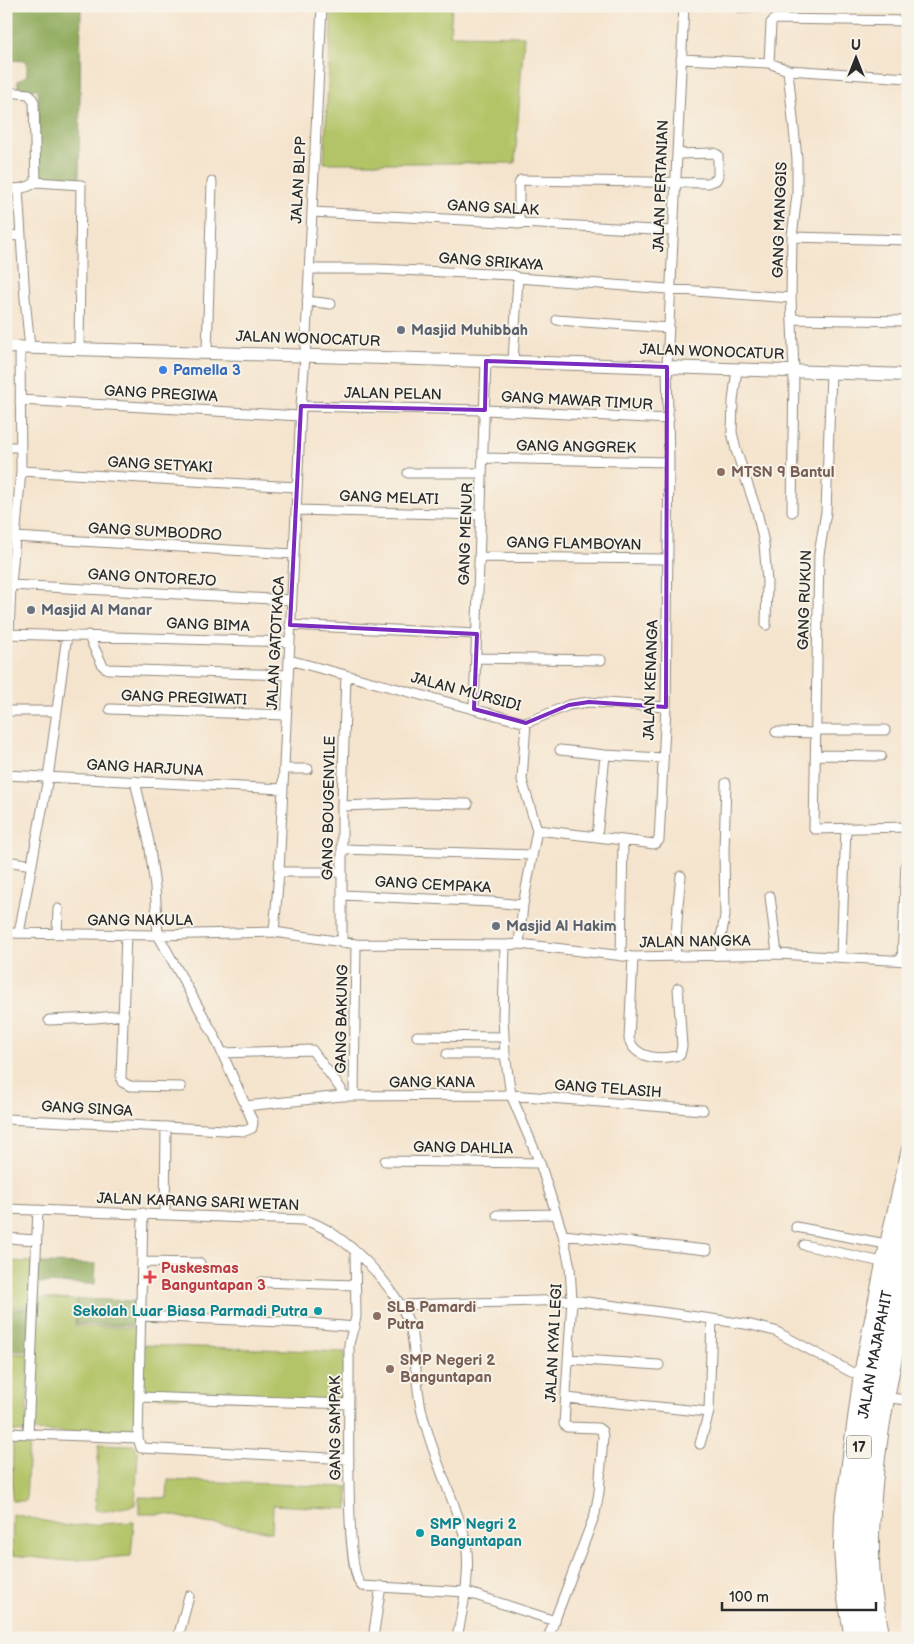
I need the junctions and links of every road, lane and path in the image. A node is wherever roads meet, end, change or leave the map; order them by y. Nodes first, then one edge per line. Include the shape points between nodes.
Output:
1 (322, 6) edge
2 (684, 6) edge
3 (908, 21) edge
4 (681, 59) junction
5 (769, 63) junction
6 (788, 70) junction
7 (908, 78) edge
8 (6, 92) edge
9 (676, 154) junction
10 (36, 182) junction
11 (212, 182) dead end
12 (675, 183) junction
13 (6, 189) edge
14 (18, 189) junction
15 (312, 212) junction
16 (519, 224) junction
17 (673, 231) junction
18 (6, 235) edge
19 (21, 236) junction
20 (792, 237) junction
21 (908, 240) edge
22 (309, 269) junction
23 (518, 278) junction
24 (671, 288) junction
25 (790, 298) junction
26 (307, 302) junction
27 (331, 304) dead end
28 (793, 319) junction
29 (557, 320) dead end
30 (908, 321) edge
31 (669, 328) junction
32 (6, 347) edge
33 (25, 348) junction
34 (79, 349) junction
35 (207, 353) junction
36 (305, 356) junction
37 (486, 361) junction
38 (513, 362) junction
39 (667, 367) junction
40 (737, 369) junction
41 (794, 371) junction
42 (831, 372) junction
43 (908, 375) edge
44 (20, 400) junction
45 (301, 406) junction
46 (484, 410) junction
47 (300, 416) junction
48 (668, 419) junction
49 (6, 447) edge
50 (20, 447) junction
51 (483, 458) junction
52 (669, 462) junction
53 (21, 471) junction
54 (408, 473) dead end
55 (482, 473) junction
56 (297, 487) junction
57 (296, 510) junction
58 (792, 512) dead end
59 (481, 515) junction
60 (15, 537) junction
61 (294, 554) junction
62 (479, 557) junction
63 (668, 559) junction
64 (11, 585) junction
65 (292, 600) junction
66 (290, 625) junction
67 (766, 625) dead end
68 (7, 634) edge
69 (477, 634) junction
70 (66, 635) junction
71 (88, 635) junction
72 (290, 642) junction
73 (476, 658) junction
74 (289, 660) junction
75 (601, 660) dead end
76 (346, 675) junction
77 (288, 676) junction
78 (666, 707) junction
79 (474, 708) junction
80 (110, 709) dead end
81 (6, 711) edge
82 (57, 711) junction
83 (286, 715) junction
84 (526, 723) junction
85 (885, 730) dead end
86 (816, 731) junction
87 (776, 732) dead end
88 (560, 750) dead end
89 (605, 755) junction
90 (816, 755) junction
91 (881, 756) dead end
92 (663, 758) junction
93 (284, 768) junction
94 (308, 769) dead end
95 (6, 775) edge
96 (48, 778) junction
97 (135, 781) junction
98 (726, 783) dead end
99 (283, 789) junction
100 (468, 804) dead end
101 (342, 806) junction
102 (846, 828) junction
103 (908, 828) edge
104 (536, 830) junction
105 (597, 837) junction
106 (623, 840) junction
107 (342, 849) junction
108 (532, 855) junction
109 (6, 861) edge
110 (906, 863) dead end
111 (32, 865) junction
112 (279, 872) junction
113 (342, 872) junction
114 (681, 876) dead end
115 (342, 895) junction
116 (770, 896) dead end
117 (523, 906) junction
118 (58, 909) dead end
119 (274, 932) junction
120 (6, 933) edge
121 (19, 933) junction
122 (57, 933) junction
123 (126, 934) junction
124 (158, 935) junction
125 (342, 943) junction
126 (356, 944) junction
127 (518, 944) junction
128 (505, 945) junction
129 (777, 954) junction
130 (721, 955) junction
131 (621, 956) junction
132 (840, 956) junction
133 (633, 957) junction
134 (675, 957) junction
135 (905, 961) edge
136 (678, 988) dead end
137 (124, 1015) junction
138 (49, 1020) dead end
139 (417, 1036) dead end
140 (504, 1037) junction
141 (222, 1053) junction
142 (447, 1054) dead end
143 (505, 1054) junction
144 (181, 1088) dead end
145 (510, 1095) junction
146 (342, 1096) junction
147 (354, 1096) junction
148 (245, 1106) junction
149 (703, 1110) dead end
150 (6, 1119) edge
151 (166, 1127) junction
152 (908, 1149) edge
153 (385, 1161) dead end
154 (540, 1163) junction
155 (908, 1192) edge
156 (6, 1208) edge
157 (38, 1210) junction
158 (143, 1213) junction
159 (164, 1214) junction
160 (556, 1214) junction
161 (497, 1215) dead end
162 (796, 1227) dead end
163 (563, 1235) junction
164 (6, 1238) edge
165 (36, 1240) junction
166 (804, 1245) dead end
167 (707, 1250) dead end
168 (355, 1251) junction
169 (895, 1256) edge
170 (142, 1262) junction
171 (200, 1264) dead end
172 (262, 1282) dead end
173 (355, 1286) junction
174 (572, 1300) junction
175 (401, 1305) junction
176 (907, 1310) edge
177 (140, 1316) junction
178 (712, 1319) junction
179 (354, 1327) junction
180 (568, 1359) junction
181 (659, 1365) dead end
182 (860, 1374) junction
183 (139, 1397) junction
184 (566, 1398) junction
185 (889, 1398) junction
186 (908, 1400) edge
187 (349, 1404) junction
188 (709, 1412) junction
189 (6, 1433) edge
190 (28, 1434) junction
191 (138, 1438) junction
192 (700, 1444) dead end
193 (349, 1459) junction
194 (380, 1586) junction
195 (466, 1592) junction
196 (189, 1596) dead end
197 (555, 1621) junction
198 (178, 1638) edge
199 (374, 1638) edge
200 (457, 1638) edge
201 (548, 1638) edge
202 (851, 1638) edge
203 (861, 1638) edge
204 (875, 1638) edge
205 (884, 1638) edge

1 - 15 street, JALAN BLPP
2 - 4 street, JALAN PERTANIAN
3 - 5 street via 775,19 771,23
4 - 5 street
4 - 9 street, JALAN PERTANIAN
5 - 6 street
6 - 7 street
6 - 20 street, GANG MANGGIS via 797,159
8 - 10 street via 29,94 34,102
9 - 12 street, JALAN PERTANIAN
9 - 12 street via 718,155 718,176 708,183
10 - 14 street
10 - 34 street via 79,183 82,187
11 - 35 street
12 - 16 street via 523,180 519,184
12 - 17 street, JALAN PERTANIAN
13 - 14 street
14 - 19 street
15 - 16 street, GANG SALAK
15 - 22 street, JALAN BLPP
16 - 17 street, GANG SALAK
17 - 24 street, JALAN PERTANIAN
18 - 19 street
19 - 33 street
20 - 21 street
20 - 25 street, GANG MANGGIS
22 - 23 street, GANG SRIKAYA via 376,269 513,275
22 - 26 street, JALAN BLPP
23 - 24 street, GANG SRIKAYA
23 - 38 street
24 - 25 street, GANG SRIKAYA
24 - 31 street, JALAN PERTANIAN
25 - 28 street, GANG MANGGIS
26 - 27 street
26 - 36 street, JALAN BLPP
28 - 30 street
28 - 41 street, GANG MANGGIS
29 - 31 street
31 - 39 street, JALAN PERTANIAN
32 - 33 street, JALAN WONOCATUR
33 - 34 street, JALAN WONOCATUR
33 - 44 street
34 - 35 street, JALAN WONOCATUR
35 - 36 street, JALAN WONOCATUR
36 - 37 street, JALAN WONOCATUR
36 - 45 street, JALAN GATOTKACA
37 - 38 street, JALAN WONOCATUR
37 - 46 street, GANG MENUR
38 - 39 street, JALAN WONOCATUR
39 - 40 street, JALAN WONOCATUR
39 - 48 street, JALAN KENANGA
40 - 41 street, JALAN WONOCATUR
40 - 67 street via 732,432 764,543
41 - 42 street, JALAN WONOCATUR
41 - 58 street, GANG MANGGIS
42 - 43 street, JALAN WONOCATUR
42 - 86 street, GANG RUKUN via 826,512 819,554
44 - 47 street, GANG PREGIWA
44 - 50 street
45 - 46 street, JALAN PELAN
45 - 47 street, JALAN GATOTKACA
46 - 48 street, GANG MAWAR TIMUR
46 - 51 street, GANG MENUR
47 - 56 street, JALAN GATOTKACA
48 - 52 street, JALAN KENANGA
49 - 50 street
50 - 53 street
51 - 52 street, GANG ANGGREK
51 - 55 street, GANG MENUR
52 - 63 street, JALAN KENANGA
53 - 56 street, GANG SETYAKI
53 - 60 street
54 - 55 street
55 - 59 street, GANG MENUR
56 - 57 street, JALAN GATOTKACA
57 - 59 street, GANG MELATI
57 - 61 street, JALAN GATOTKACA
59 - 62 street, GANG MENUR
60 - 61 street, GANG SUMBODRO
60 - 64 street
61 - 65 street, JALAN GATOTKACA
62 - 63 street, GANG FLAMBOYAN
62 - 69 street, GANG MENUR
63 - 78 street, JALAN KENANGA
64 - 65 street, GANG ONTOREJO
64 - 68 street
65 - 66 street, JALAN GATOTKACA
66 - 69 street
66 - 72 street, JALAN GATOTKACA
68 - 70 street, GANG BIMA
69 - 73 street, GANG MENUR
70 - 71 street, GANG BIMA
70 - 82 street
71 - 72 street, GANG BIMA
71 - 77 street via 103,666 108,669
72 - 74 street, JALAN GATOTKACA
73 - 75 street
73 - 79 street, GANG MENUR
74 - 76 street, JALAN MURSIDI
74 - 77 street, JALAN GATOTKACA
76 - 79 street, JALAN MURSIDI
76 - 101 street, GANG BOUGENVILE
77 - 83 street, JALAN GATOTKACA
78 - 84 street, JALAN MURSIDI via 589,702 569,705
78 - 92 street, JALAN KENANGA
79 - 84 street, JALAN MURSIDI
80 - 83 street, GANG PREGIWATI
81 - 82 street
82 - 96 street
83 - 93 street, JALAN GATOTKACA
84 - 104 street via 522,780
85 - 86 street
86 - 87 street
86 - 90 street, GANG RUKUN
88 - 89 street
89 - 92 street
89 - 105 street
90 - 91 street
90 - 102 street, GANG RUKUN via 814,829
92 - 106 street, JALAN KENANGA via 658,842
93 - 94 street
93 - 99 street, JALAN GATOTKACA
95 - 96 street, GANG HARJUNA
96 - 97 street, GANG HARJUNA
96 - 111 street
97 - 99 street, GANG HARJUNA
97 - 124 street via 149,842
98 - 130 street via 725,906
99 - 112 street, JALAN GATOTKACA
100 - 101 street
101 - 107 street, GANG BOUGENVILE
102 - 103 street
102 - 132 street
104 - 105 street
104 - 108 street
105 - 106 street
106 - 131 street
107 - 108 street
107 - 113 street, GANG BOUGENVILE
108 - 117 street
109 - 111 street
110 - 135 street
111 - 121 street
112 - 113 street
112 - 119 street, JALAN GATOTKACA
113 - 115 street, GANG BOUGENVILE
114 - 134 street
115 - 117 street, GANG CEMPAKA
115 - 125 street, GANG BOUGENVILE
116 - 129 street
117 - 127 street
118 - 122 street
119 - 124 street, GANG NAKULA
119 - 125 street, JALAN NANGKA
120 - 121 street, GANG NAKULA
121 - 122 street, GANG NAKULA
122 - 123 street, GANG NAKULA
123 - 124 street, GANG NAKULA
123 - 137 street
124 - 141 street
125 - 126 street, JALAN NANGKA
126 - 128 street, JALAN NANGKA
126 - 147 street, GANG BAKUNG
127 - 128 street, JALAN NANGKA
127 - 131 street, JALAN NANGKA
128 - 140 street, JALAN KYAI LEGI
129 - 130 street, JALAN NANGKA
129 - 132 street, JALAN NANGKA
130 - 134 street, JALAN NANGKA
131 - 133 street, JALAN NANGKA
132 - 135 street, JALAN NANGKA
133 - 134 street, JALAN NANGKA
133 - 136 street via 630,1039 632,1047 640,1053 660,1058 680,1055
137 - 138 street
137 - 144 street via 122,1082 130,1086
139 - 140 street
140 - 143 street, JALAN KYAI LEGI
141 - 146 street via 312,1050 341,1089
141 - 148 street
142 - 143 street
143 - 145 street, JALAN KYAI LEGI
145 - 147 street, GANG KANA
145 - 149 street, GANG TELASIH
145 - 154 street, JALAN KYAI LEGI
146 - 147 street, GANG KANA
146 - 148 street, GANG KANA
148 - 151 street, GANG SINGA via 253,1122 249,1130
150 - 151 street, GANG SINGA
151 - 159 street
152 - 169 street
153 - 154 street, GANG DAHLIA
154 - 160 street, JALAN KYAI LEGI
155 - 169 highway, JALAN MAJAPAHIT / 17
156 - 157 street, JALAN KARANG SARI WETAN
157 - 158 street, JALAN KARANG SARI WETAN
157 - 165 street
158 - 159 street, JALAN KARANG SARI WETAN
158 - 170 street
159 - 168 street, JALAN KARANG SARI WETAN via 303,1220 324,1228
160 - 161 street
160 - 163 street, JALAN KYAI LEGI
162 - 169 street
163 - 167 street
163 - 174 street, JALAN KYAI LEGI via 570,1267
164 - 165 street
165 - 190 street
166 - 169 street
168 - 173 street, GANG SAMPAK
168 - 175 street, JALAN KARANG SARI WETAN
169 - 182 street
169 - 203 highway, JALAN MAJAPAHIT / 17 via 855,1473 852,1575
169 - 204 highway, JALAN MAJAPAHIT / 17 via 864,1517 864,1575
170 - 171 street
170 - 177 street
172 - 173 street
173 - 179 street, GANG SAMPAK
174 - 175 street
174 - 178 street
174 - 180 street, JALAN KYAI LEGI
175 - 195 street, JALAN KARANG SARI WETAN via 410,1329 423,1419 465,1536 468,1553
176 - 185 street
177 - 179 street
177 - 183 street
178 - 182 street via 775,1331
178 - 188 street
179 - 187 street, GANG SAMPAK via 349,1346
180 - 181 street
180 - 184 street, JALAN KYAI LEGI
182 - 202 street via 841,1516 842,1586
183 - 187 street
183 - 191 street
184 - 188 street
184 - 197 street, JALAN KYAI LEGI via 564,1424 567,1427 598,1428 603,1437 596,1508
185 - 186 street
185 - 205 street via 873,1527 875,1593
187 - 193 street, GANG SAMPAK
188 - 192 street
189 - 190 street
190 - 191 street
191 - 193 street via 144,1449
193 - 194 street, GANG SAMPAK via 356,1578 362,1586
194 - 195 street
194 - 199 street
195 - 197 street
195 - 200 street, JALAN KARANG SARI WETAN
196 - 198 street
197 - 201 street

